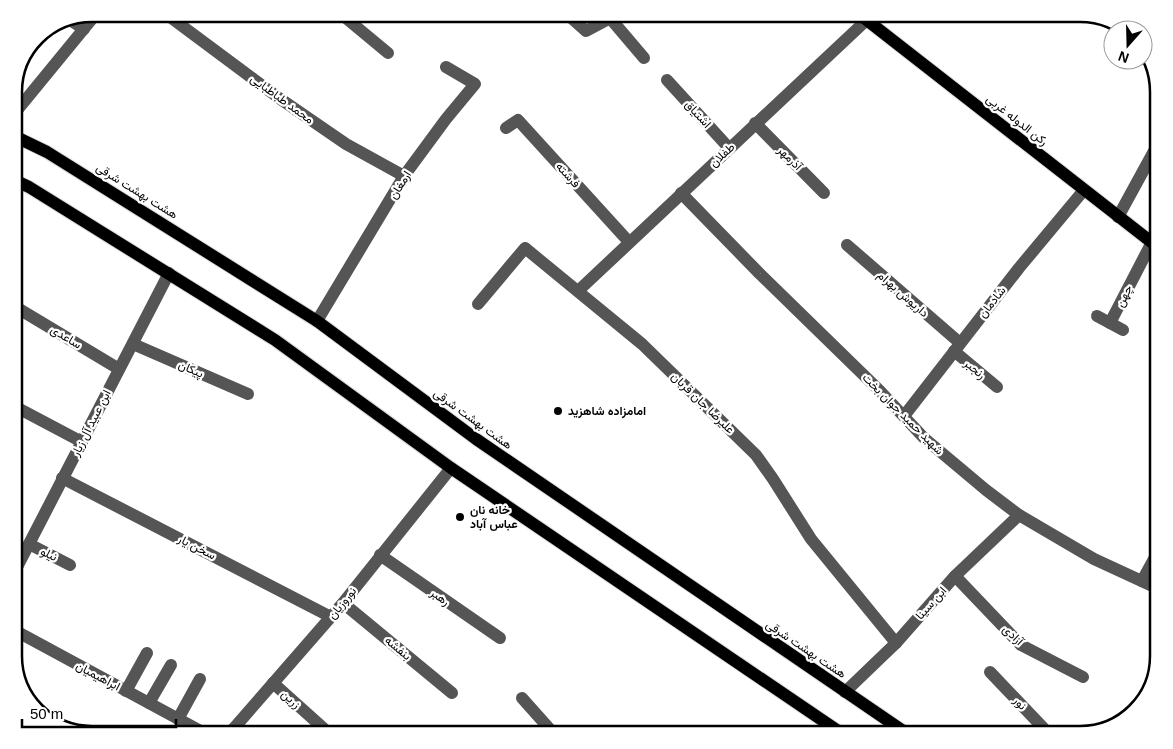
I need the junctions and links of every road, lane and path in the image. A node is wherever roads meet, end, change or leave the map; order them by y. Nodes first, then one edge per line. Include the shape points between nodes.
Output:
1 (177, 22) edge
2 (351, 22) edge
3 (575, 22) edge
4 (604, 22) edge
5 (618, 22) edge
6 (860, 22) edge
7 (874, 22) edge
8 (89, 23) edge
9 (77, 25) edge
10 (84, 29) junction
11 (388, 53) dead end
12 (644, 58) dead end
13 (446, 67) dead end
14 (667, 80) dead end
15 (23, 103) edge
16 (755, 123) junction
17 (506, 128) dead end
18 (23, 140) edge
19 (729, 148) junction
20 (1150, 158) edge
21 (404, 176) junction
22 (23, 184) edge
23 (1084, 190) junction
24 (681, 193) junction
25 (824, 193) dead end
26 (1118, 217) junction
27 (1150, 241) edge
28 (629, 242) junction
29 (847, 245) dead end
30 (1150, 255) edge
31 (169, 273) junction
32 (578, 291) junction
33 (478, 304) dead end
34 (23, 311) edge
35 (1097, 316) dead end
36 (317, 321) junction
37 (1110, 323) junction
38 (1122, 330) dead end
39 (133, 344) junction
40 (957, 347) junction
41 (119, 369) junction
42 (997, 387) dead end
43 (248, 394) dead end
44 (23, 411) edge
45 (904, 416) junction
46 (82, 442) junction
47 (451, 468) junction
48 (62, 478) junction
49 (1019, 515) junction
50 (29, 544) junction
51 (23, 555) edge
52 (380, 555) junction
53 (70, 565) dead end
54 (1150, 566) edge
55 (955, 576) junction
56 (1142, 581) junction
57 (1150, 585) edge
58 (343, 603) junction
59 (331, 617) junction
60 (23, 635) edge
61 (500, 638) dead end
62 (896, 643) junction
63 (147, 653) dead end
64 (171, 665) dead end
65 (990, 672) dead end
66 (1083, 677) dead end
67 (200, 679) dead end
68 (273, 683) junction
69 (126, 691) junction
70 (845, 692) junction
71 (452, 693) dead end
72 (522, 698) dead end
73 (149, 704) junction
74 (178, 719) junction
75 (191, 726) edge
76 (236, 726) edge
77 (321, 726) edge
78 (546, 726) edge
79 (823, 726) edge
80 (896, 726) edge
81 (1041, 726) edge

1 - 21 street, محمد طباطبایی via 346,144
2 - 11 street
3 - 4 street via 586,32
5 - 12 street
6 - 16 street, طفلان
7 - 23 main road, رکن الدوله غربی
8 - 10 street
9 - 10 street
10 - 15 street
13 - 21 street, ارمغان via 475,84
14 - 19 street, اشتیاق
16 - 19 street, طفلان
16 - 25 street, آذرمهر
17 - 28 street, فرشته via 518,120
18 - 36 main road, هشت بهشت شرقی via 47,152
19 - 24 street, طفلان
20 - 26 street
21 - 36 street, ارمغان
22 - 31 main road
23 - 26 main road, رکن الدوله غربی
23 - 40 street, شادمان
24 - 28 street, طفلان
24 - 45 street, شهید حمید جوان بخت
26 - 27 main road, رکن الدوله غربی
28 - 32 street, طفلان
29 - 40 street, داریوش بهرام
30 - 37 street, چهن
31 - 39 street, ابن عبید آل زیار
31 - 47 main road via 275,340
32 - 33 street, علیرضا جان قربان via 525,248
32 - 62 street, علیرضا جان قربان via 642,344 756,455 811,539
34 - 41 street, ساعدی
35 - 37 street
36 - 70 main road, هشت بهشت شرقی via 476,439
37 - 38 street
39 - 41 street, ابن عبید آل زیار
39 - 43 street, پیکان
40 - 42 street, رنجبر
40 - 45 street, شادمان
41 - 46 street, ابن عبید آل زیار
44 - 46 street
45 - 49 street, شهید حمید جوان بخت via 924,438
46 - 48 street, ابن عبید آل زیار
47 - 52 street, نوروزیان
47 - 79 main road
48 - 50 street, ابن عبید آل زیار
48 - 59 street, سخن یار
49 - 55 street, ابن سینا
49 - 56 street, شهید حمید جوان بخت via 1094,559
50 - 51 street, ابن عبید آل زیار
50 - 53 street, نیلو
52 - 58 street, نوروزیان
52 - 61 street, رهبر
54 - 56 street
55 - 62 street, ابن سینا
55 - 66 street, آزادی via 1021,645
56 - 57 street, شهید حمید جوان بخت
58 - 59 street, نوروزیان
58 - 71 street, بنفشه
59 - 68 street, نوروزیان
60 - 69 street, ابراهیمیان
62 - 70 street, ابن سینا
63 - 69 street
64 - 73 street
65 - 81 street, نور
67 - 74 street
68 - 76 street, نوروزیان
68 - 77 street, زرین
69 - 73 street, ابراهیمیان
70 - 80 main road, هشت بهشت شرقی
72 - 78 street
73 - 74 street, ابراهیمیان
74 - 75 street, ابراهیمیان

